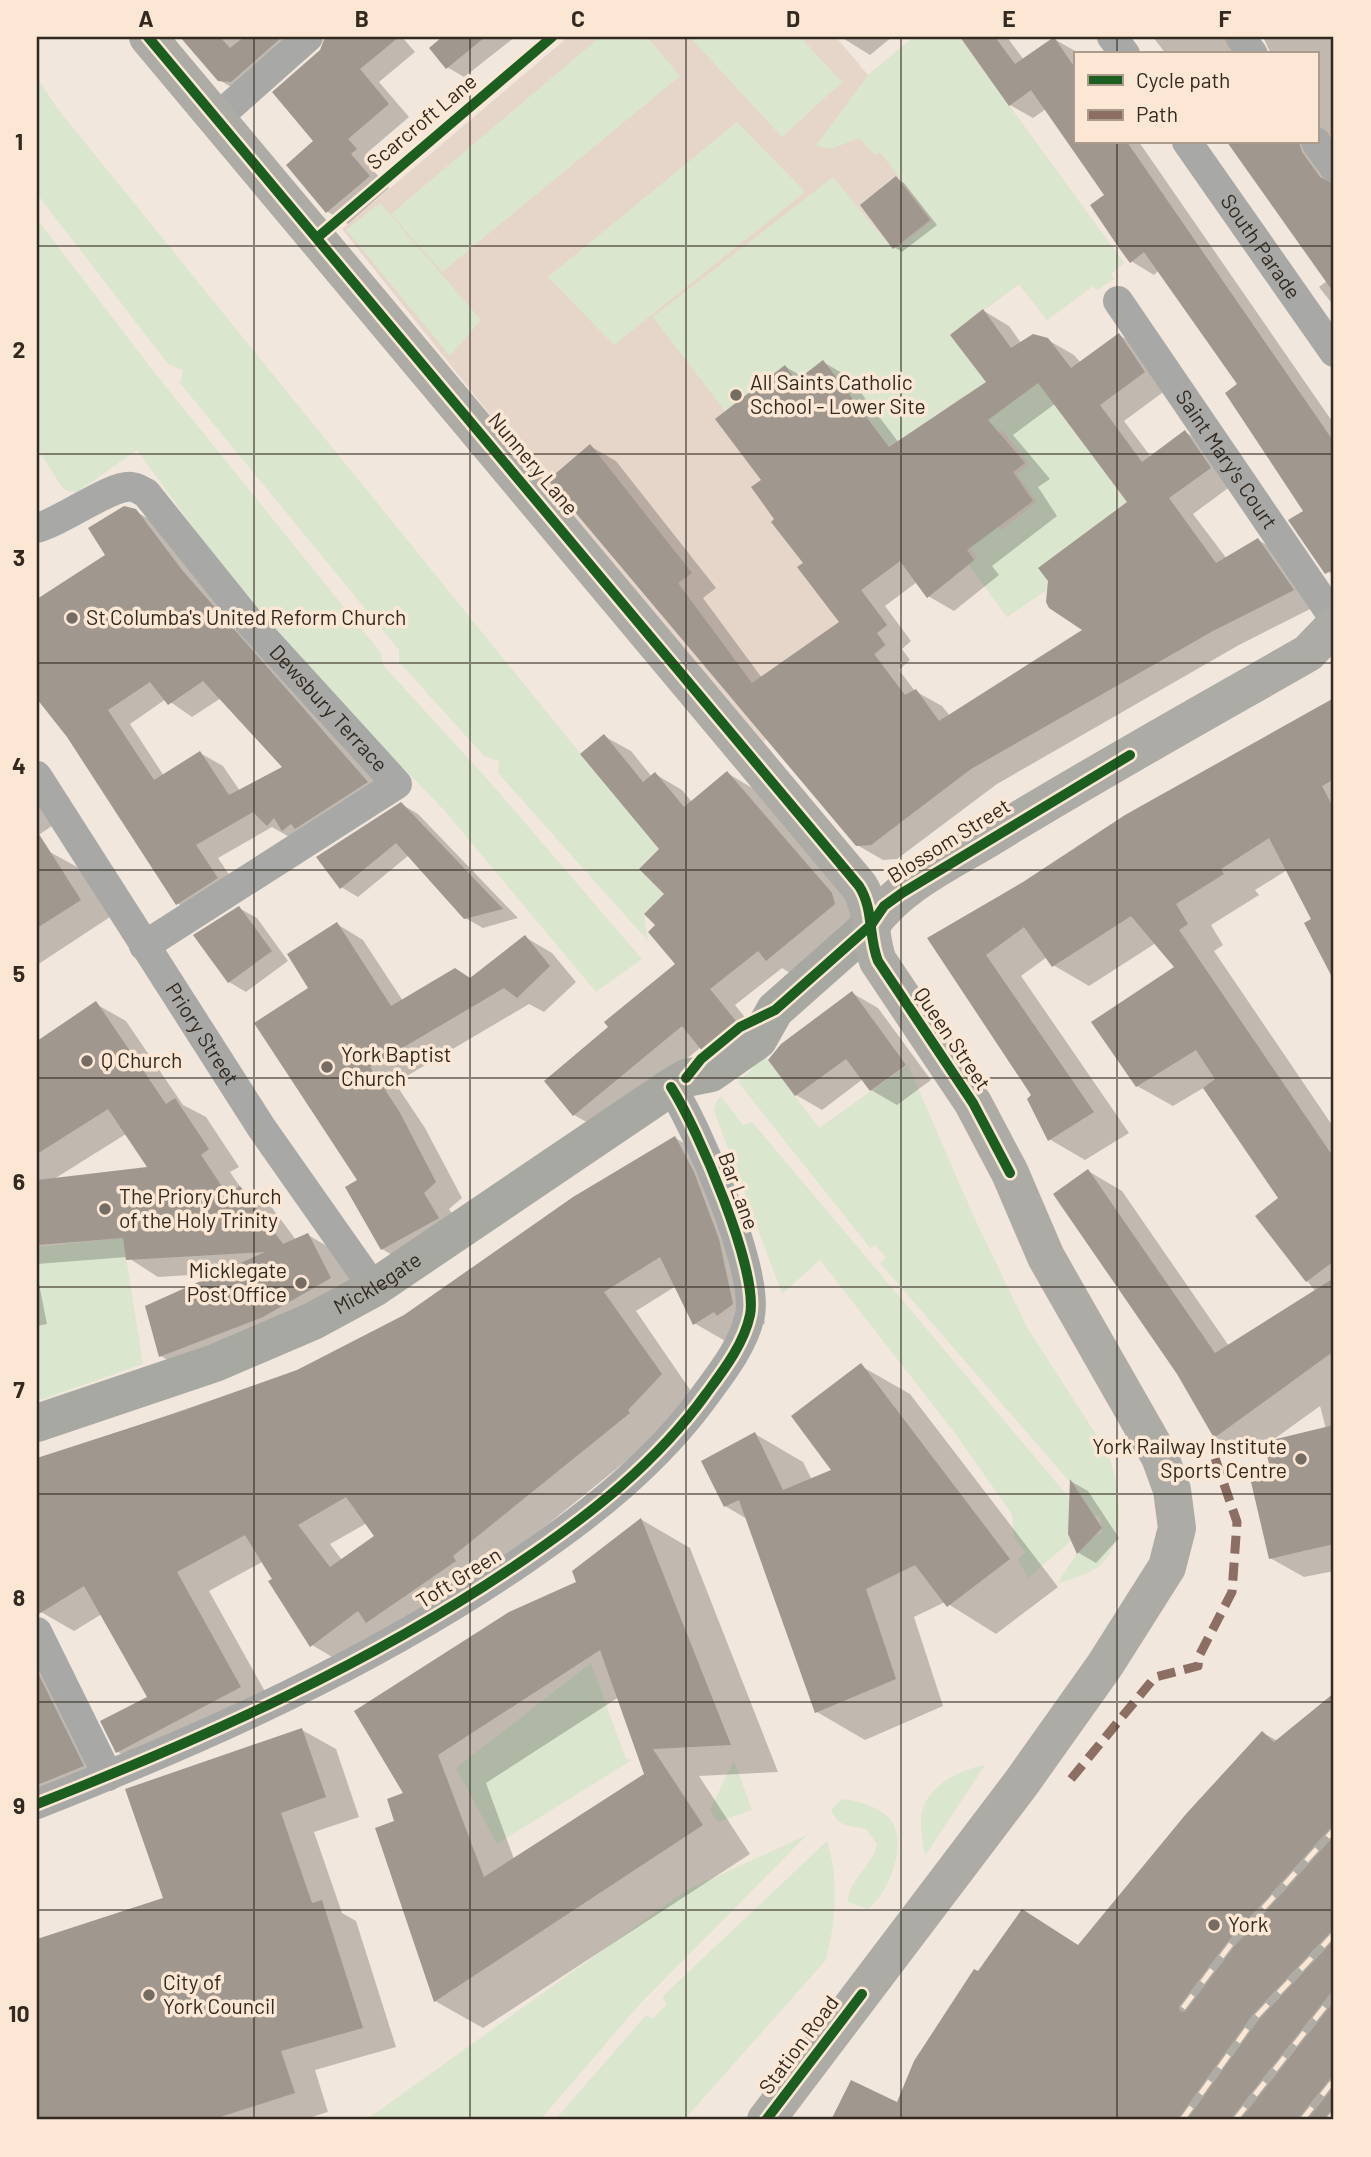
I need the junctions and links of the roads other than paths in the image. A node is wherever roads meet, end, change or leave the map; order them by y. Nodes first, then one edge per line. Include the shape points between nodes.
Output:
1 (148, 37) edge
2 (308, 37) edge
3 (1112, 37) edge
4 (1240, 37) edge
5 (1123, 52) edge
6 (1251, 52) edge
7 (218, 117) junction
8 (1189, 144) edge
9 (1317, 144) edge
10 (1334, 167) edge
11 (1118, 301) dead end
12 (1334, 352) edge
13 (37, 528) edge
14 (1334, 618) edge
15 (1334, 626) edge
16 (1321, 652) edge
17 (37, 776) edge
18 (871, 925) junction
19 (144, 946) junction
20 (728, 1061) joint
21 (678, 1083) junction
22 (374, 1288) junction
23 (750, 1314) joint
24 (37, 1423) edge
25 (1172, 1490) joint
26 (37, 1632) edge
27 (108, 1776) junction
28 (37, 1804) edge
29 (766, 2120) edge

1 - 7 main road, Nunnery Lane
2 - 7 street
3 - 5 street
4 - 6 street
7 - 18 main road, Nunnery Lane via 847,870 864,894
8 - 12 street, South Parade
9 - 10 street
11 - 14 street, Saint Mary's Court
13 - 19 street, Dewsbury Terrace via 118,488 133,486 146,493 252,625 397,784
15 - 16 main road, Blossom Street
16 - 18 main road, Blossom Street via 955,859 893,900
17 - 19 street, Priory Street
18 - 20 street, Blossom Street via 775,1010 758,1040
18 - 25 main road, Queen Street via 878,961 973,1102 1046,1257 1160,1457
19 - 22 street, Priory Street via 261,1127
20 - 21 street, Micklegate via 712,1073
21 - 22 street, Micklegate
21 - 23 street, Bar Lane via 746,1272
22 - 24 street, Micklegate via 313,1321 215,1363
23 - 27 street, Toft Green via 730,1360 685,1423 617,1491 574,1525 481,1589 351,1665
25 - 29 main road, Station Road via 1177,1528 1167,1567 1131,1626 947,1884
26 - 27 street
27 - 28 street, Toft Green

